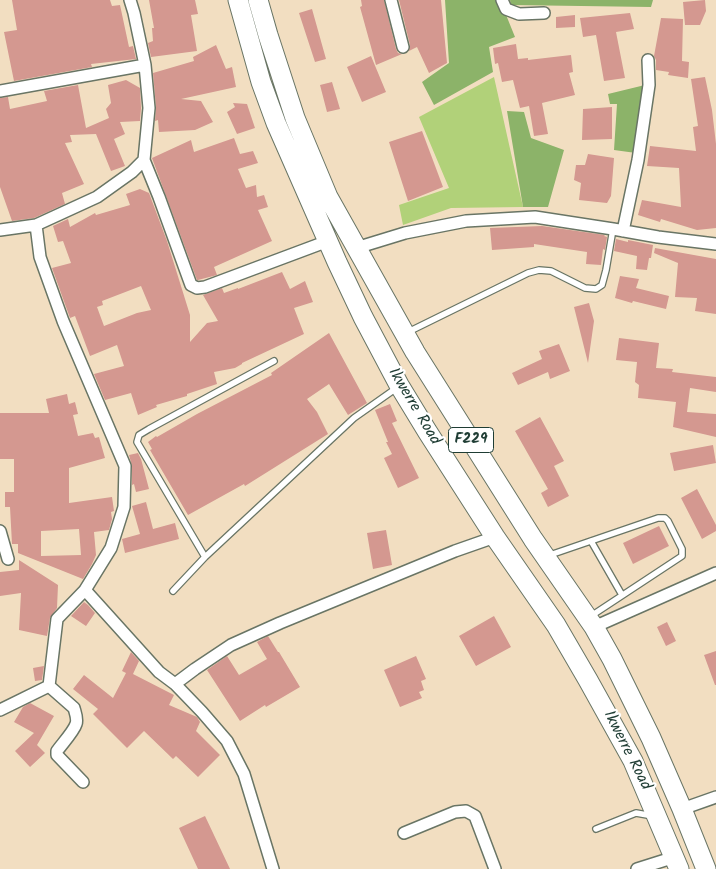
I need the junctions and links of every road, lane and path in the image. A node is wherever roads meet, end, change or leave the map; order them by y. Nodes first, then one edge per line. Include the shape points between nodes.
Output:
1 (130, 0) edge
2 (238, 0) edge
3 (258, 0) edge
4 (391, 0) edge
5 (502, 0) edge
6 (544, 13) dead end
7 (403, 47) dead end
8 (648, 60) dead end
9 (145, 65) junction
10 (0, 91) edge
11 (144, 160) junction
12 (36, 225) junction
13 (0, 230) edge
14 (618, 230) junction
15 (328, 241) junction
16 (716, 244) edge
17 (356, 248) junction
18 (405, 334) junction
19 (274, 361) dead end
20 (399, 385) junction
21 (452, 410) junction
22 (427, 431) junction
23 (0, 531) edge
24 (496, 537) junction
25 (591, 541) junction
26 (205, 557) junction
27 (545, 557) junction
28 (8, 559) dead end
29 (716, 573) edge
30 (85, 590) junction
31 (173, 591) dead end
32 (622, 595) junction
33 (591, 622) junction
34 (175, 684) junction
35 (49, 686) junction
36 (0, 710) edge
37 (83, 782) dead end
38 (716, 797) edge
39 (682, 809) junction
40 (658, 817) junction
41 (596, 829) dead end
42 (404, 833) dead end
43 (677, 863) edge
44 (273, 869) edge
45 (495, 869) edge
46 (637, 869) edge
47 (706, 869) edge

1 - 9 street
2 - 15 main road, Ikwerre Road / F229 via 261,82
3 - 17 main road, F229 via 295,118 328,198
4 - 7 street
5 - 6 street via 506,9 520,14
8 - 14 street via 649,85 638,160
9 - 10 street
9 - 11 street via 149,108
11 - 12 street via 97,197
11 - 15 street via 191,285 197,288
12 - 13 street
12 - 30 street via 40,258 63,321 125,466 124,507 111,548
14 - 16 street
14 - 17 street via 535,217 466,221
14 - 18 lane via 602,285 596,289 585,288 551,271 539,270
15 - 20 main road, Ikwerre Road / F229 via 362,317
17 - 18 main road, F229
18 - 21 main road, F229
19 - 26 lane via 139,435 137,442
20 - 22 main road, Ikwerre Road / F229
20 - 26 lane via 354,418
21 - 22 main road
21 - 27 main road, F229
22 - 24 main road, Ikwerre Road / F229
23 - 28 street
24 - 34 street via 455,551 231,645
24 - 40 main road, Ikwerre Road / F229 via 556,625 633,761
25 - 27 lane
25 - 32 lane
25 - 32 lane via 658,518 668,521 682,549 682,556
26 - 31 lane
27 - 33 main road, F229
29 - 33 street
30 - 34 street via 159,672
30 - 35 street via 58,619
32 - 33 lane
33 - 39 main road, F229 via 651,738
34 - 44 street via 227,741 244,774
35 - 36 street
35 - 37 street via 74,708 76,725 57,755
38 - 39 street
39 - 47 main road, F229
40 - 41 lane via 636,813
40 - 43 main road, Ikwerre Road / F229
42 - 45 street via 455,812 466,811 475,816
43 - 46 street

